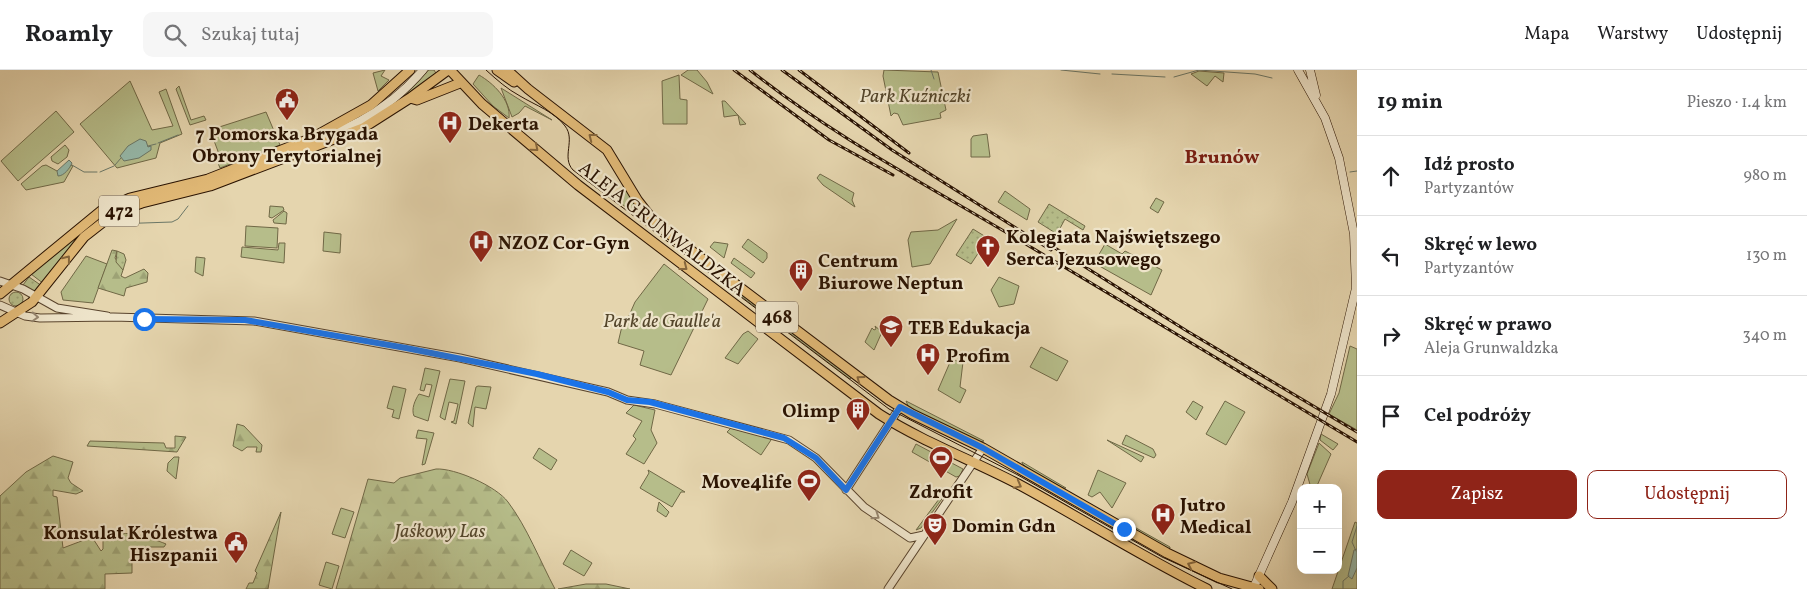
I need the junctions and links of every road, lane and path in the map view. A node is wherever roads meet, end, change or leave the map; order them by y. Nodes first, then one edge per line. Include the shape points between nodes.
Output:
1 (410, 70) edge
2 (423, 70) edge
3 (449, 70) edge
4 (497, 70) edge
5 (507, 70) edge
6 (1298, 70) edge
7 (1310, 70) edge
8 (460, 83) junction
9 (528, 89) junction
10 (410, 98) junction
11 (1317, 102) junction
12 (313, 141) junction
13 (0, 281) edge
14 (11, 284) junction
15 (0, 294) edge
16 (37, 297) junction
17 (0, 305) edge
18 (18, 313) junction
19 (112, 317) junction
20 (0, 323) edge
21 (900, 407) junction
22 (891, 422) junction
23 (983, 448) junction
24 (974, 463) junction
25 (846, 490) junction
26 (924, 535) junction
27 (910, 538) junction
28 (912, 552) junction
29 (1259, 576) junction
30 (888, 589) edge
31 (1207, 589) edge
32 (1255, 589) edge
33 (1272, 589) edge

1 - 12 main road, 472 via 372,105
2 - 12 main road via 377,110
3 - 8 main road, ALEJA GRUNWALDZKA / 468
3 - 10 main road, 472
4 - 9 main road
5 - 9 main road, ALEJA GRUNWALDZKA / 468
6 - 11 main road
7 - 11 main road
8 - 10 main road via 417,100
8 -> 22 main road, ALEJA GRUNWALDZKA / 468 via 578,184 702,282
21 -> 9 main road, ALEJA GRUNWALDZKA / 468 via 656,224 607,150
10 - 12 main road, 472 via 363,128 326,143
11 - 29 main road via 1339,158 1352,220 1356,259 1354,299 1329,399 1292,502
12 - 14 main road, 472 via 208,179 117,203 82,226
16 -> 12 main road, 472 via 84,237 116,212 142,202 210,186
13 - 14 street
14 - 15 main road, 472
14 - 16 street
16 - 18 main road, 472
16 - 19 street via 57,308
17 - 18 street
18 -> 19 street via 40,318
18 - 20 main road, 472
19 - 25 street via 245,320 537,374 627,400 650,402 784,438 816,458
21 - 22 street
21 - 23 main road, ALEJA GRUNWALDZKA / 468
22 - 24 main road, ALEJA GRUNWALDZKA / 468
22 - 25 street
23 - 24 street
32 -> 23 main road, ALEJA GRUNWALDZKA / 468 via 1218,578 1167,553
24 - 26 street
24 -> 31 main road, ALEJA GRUNWALDZKA / 468
25 -> 27 street via 864,507
26 - 27 street
26 - 28 street
27 - 28 street
28 - 30 street
29 - 32 main road
29 - 33 main road

